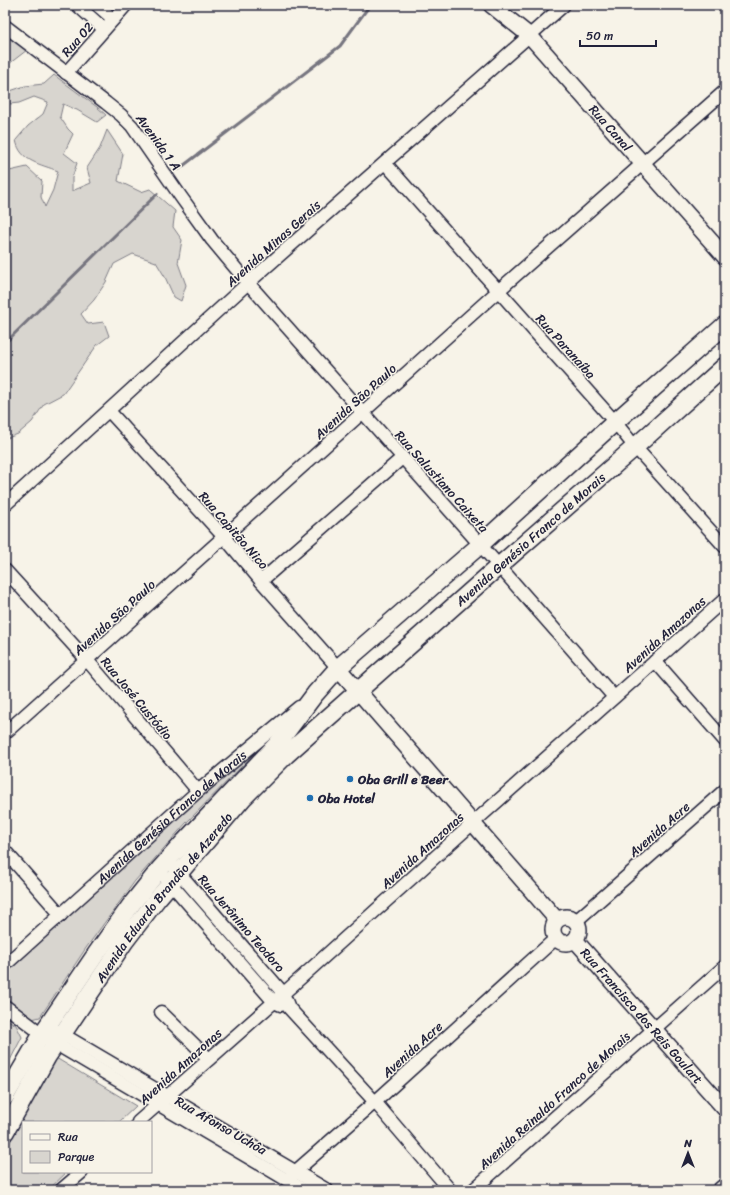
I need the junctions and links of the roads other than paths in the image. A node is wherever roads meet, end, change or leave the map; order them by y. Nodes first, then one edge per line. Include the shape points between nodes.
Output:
1 (77, 5) edge
2 (96, 5) edge
3 (126, 5) edge
4 (491, 5) edge
5 (564, 5) edge
6 (113, 19) junction
7 (5, 26) edge
8 (104, 29) junction
9 (530, 36) junction
10 (66, 73) junction
11 (725, 91) edge
12 (385, 163) junction
13 (643, 163) junction
14 (725, 258) edge
15 (248, 283) junction
16 (498, 291) junction
17 (725, 325) edge
18 (725, 366) edge
19 (109, 411) junction
20 (363, 413) junction
21 (615, 422) junction
22 (635, 447) junction
23 (402, 458) junction
24 (5, 505) edge
25 (224, 537) junction
26 (480, 545) junction
27 (725, 547) edge
28 (499, 566) junction
29 (5, 570) edge
30 (261, 582) junction
31 (725, 599) edge
32 (87, 660) junction
33 (655, 661) junction
34 (338, 668) junction
35 (358, 692) junction
36 (315, 694) junction
37 (614, 697) junction
38 (5, 733) edge
39 (725, 741) edge
40 (725, 790) edge
41 (198, 791) junction
42 (473, 823) junction
43 (5, 851) edge
44 (164, 865) junction
45 (175, 878) junction
46 (61, 914) junction
47 (557, 920) junction
48 (576, 921) junction
49 (555, 939) junction
50 (575, 940) junction
51 (5, 965) edge
52 (725, 966) edge
53 (283, 993) junction
54 (274, 1002) junction
55 (5, 1006) edge
56 (289, 1008) junction
57 (161, 1012) dead end
58 (654, 1029) junction
59 (52, 1035) junction
60 (209, 1059) junction
61 (167, 1096) junction
62 (5, 1097) edge
63 (375, 1102) junction
64 (158, 1104) junction
65 (725, 1109) edge
66 (139, 1121) edge
67 (5, 1132) edge
68 (81, 1173) edge
69 (292, 1176) junction
70 (725, 1184) edge
71 (61, 1190) edge
72 (304, 1190) edge
73 (327, 1190) edge
74 (450, 1190) edge
75 (473, 1190) edge
76 (718, 1190) edge

1 - 8 street
2 - 6 street
3 - 6 street, Rua 02
4 - 9 street, Rua Canal
5 - 9 street, Avenida Minas Gerais
6 - 8 street, Rua 02
7 - 10 street, Avenida 1 A
8 - 10 street, Rua 02
9 - 12 street, Avenida Minas Gerais
9 - 13 street, Rua Canal
10 - 15 street, Avenida 1 A via 132,126 181,198
11 - 13 street, Avenida São Paulo
12 - 15 street, Avenida Minas Gerais
12 - 16 street, Rua Paranaíba
13 - 14 street, Rua Canal
13 - 16 street, Avenida São Paulo
15 - 19 street, Avenida Minas Gerais
15 - 20 street, Rua Salustiano Caixeta
16 - 20 street, Avenida São Paulo
16 - 21 street, Rua Paranaíba
17 - 21 main road, Avenida Genésio Franco de Morais
18 - 22 main road, Avenida Genésio Franco de Morais
19 - 24 street, Avenida Minas Gerais
19 - 25 street, Rua Capitão Nico
20 - 23 street, Rua Salustiano Caixeta
20 - 25 street, Avenida São Paulo
21 - 22 street, Rua Paranaíba
21 - 26 main road, Avenida Genésio Franco de Morais
22 - 27 street, Rua Paranaíba
22 - 28 main road, Avenida Genésio Franco de Morais
23 - 26 street, Rua Salustiano Caixeta
23 - 30 street
25 - 30 street, Rua Capitão Nico
25 - 32 street, Avenida São Paulo
26 - 28 street, Rua Salustiano Caixeta
26 - 34 main road, Avenida Genésio Franco de Morais
28 - 35 main road, Avenida Genésio Franco de Morais
28 - 37 street, Rua Salustiano Caixeta
29 - 32 street, Rua José Custódio
30 - 34 street, Rua Capitão Nico
31 - 33 street, Avenida Amazonas
32 - 38 street, Avenida São Paulo
32 - 41 street, Rua José Custódio
33 - 37 street, Avenida Amazonas
33 - 39 street
34 - 35 street
34 - 36 main road, Avenida Genésio Franco de Morais
35 - 42 street
35 - 45 main road, Avenida Eduardo Brandão de Azeredo via 286,755 243,798
36 - 41 street, Avenida Genésio Franco de Morais
36 - 44 main road, Avenida Eduardo Brandão de Azeredo via 278,743
37 - 42 street, Avenida Amazonas
40 - 48 street, Avenida Acre
41 - 46 street, Avenida Genésio Franco de Morais
42 - 47 street
42 - 53 street, Avenida Amazonas
43 - 46 street
44 - 45 street, Rua Jerônimo Teodoro
44 - 59 main road, Avenida Eduardo Brandão de Azeredo via 96,954
45 - 53 street, Rua Jerônimo Teodoro
45 - 54 street, Rua Jerônimo Teodoro
45 - 59 main road, Avenida Eduardo Brandão de Azeredo
46 - 51 street, Avenida Genésio Franco de Morais
47 - 48 street via 569,916
47 - 49 street via 552,929
48 - 50 street via 579,928
49 - 50 street via 565,943
49 - 63 street, Avenida Acre
50 - 58 street, Rua Francisco dos Reis Goulart
52 - 58 street, Avenida Reinaldo Franco de Morais
53 - 54 street, Avenida Amazonas
53 - 56 street, Rua Jerônimo Teodoro
54 - 56 street, Rua Jerônimo Teodoro
54 - 60 street, Avenida Amazonas
55 - 59 street, Rua Afonso Uchôa
56 - 63 street, Rua Jerônimo Teodoro
57 - 60 street
58 - 65 street, Rua Francisco dos Reis Goulart
58 - 75 street, Avenida Reinaldo Franco de Morais
59 - 61 street, Rua Afonso Uchôa
59 - 62 main road, Avenida Eduardo Brandão de Azeredo
59 - 64 street, Rua Afonso Uchôa
59 - 67 main road, Avenida Eduardo Brandão de Azeredo via 47,1057
60 - 61 street, Avenida Amazonas
61 - 64 street, Avenida Amazonas
61 - 69 street, Rua Afonso Uchôa
63 - 69 street, Avenida Acre
63 - 74 street, Rua Jerônimo Teodoro
64 - 66 street, Avenida Amazonas
64 - 69 street, Rua Afonso Uchôa
68 - 71 street
69 - 72 street, Rua Afonso Uchôa
69 - 73 street, Rua Afonso Uchôa
70 - 76 street

